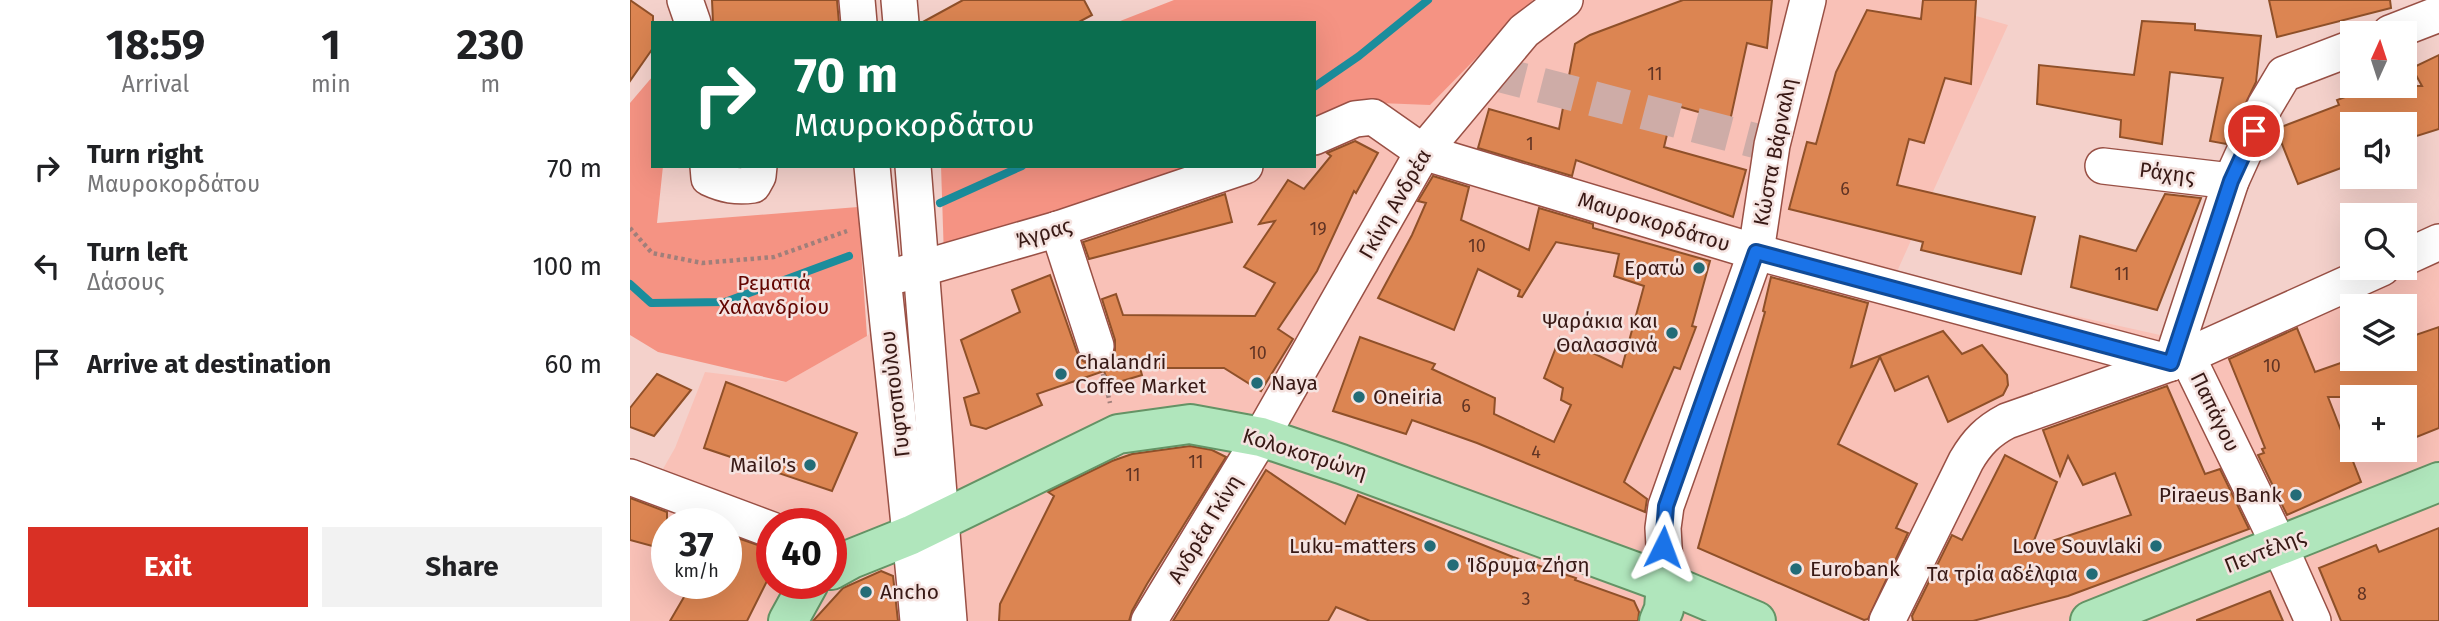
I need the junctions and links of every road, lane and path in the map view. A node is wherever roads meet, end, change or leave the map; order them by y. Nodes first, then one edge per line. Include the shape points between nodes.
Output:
1 (685, 0) edge
2 (899, 0) edge
3 (1565, 0) edge
4 (1808, 0) edge
5 (2439, 14) edge
6 (692, 21) edge
7 (901, 21) edge
8 (2417, 23) edge
9 (2340, 53) edge
10 (1316, 136) edge
11 (1423, 152) junction
12 (2103, 166) dead end
13 (708, 168) edge
14 (759, 168) edge
15 (872, 168) edge
16 (913, 168) edge
17 (1240, 168) edge
18 (2231, 181) junction
19 (877, 221) junction
20 (630, 228) edge
21 (1058, 229) junction
22 (2439, 242) edge
23 (1756, 252) junction
24 (2417, 252) edge
25 (921, 270) junction
26 (882, 279) junction
27 (2355, 280) edge
28 (1096, 346) joint
29 (2179, 359) junction
30 (1118, 434) junction
31 (1261, 437) junction
32 (630, 477) edge
33 (2439, 482) edge
34 (756, 524) edge
35 (925, 528) junction
36 (2279, 545) junction
37 (847, 558) edge
38 (1666, 583) junction
39 (800, 599) edge
40 (788, 621) edge
41 (918, 621) edge
42 (949, 621) edge
43 (1149, 621) edge
44 (1659, 621) edge
45 (1756, 621) edge
46 (1887, 621) edge
47 (2090, 621) edge
48 (2313, 621) edge

1 - 6 street
2 - 7 street
3 - 11 street, Γκίνη Ανδρέα via 1524,31
4 - 23 street, Κώστα Βάρναλη via 1772,145
5 - 8 street
9 - 18 street via 2284,74
10 - 11 street, Μαυροκορδάτου via 1355,119 1373,117
11 - 23 street, Μαυροκορδάτου
11 - 31 street, Γκίνη Ανδρέα
12 - 18 street, Ράχης
13 - 14 street via 709,178 740,187 753,185
15 - 19 street, Γυφτοπούλου
16 - 25 street, Γυφτοπούλου
17 - 21 street, Άγρας
18 - 29 street
19 - 20 path via 774,257 702,263 652,253
19 - 26 street, Γυφτοπούλου
21 - 25 street, Άγρας
21 - 28 street
22 - 24 street
23 - 29 street, Μαυροκορδάτου
23 - 38 street, Κώστα Βάρναλη via 1666,506
25 - 26 street, Άγρας
25 - 35 street, Γυφτοπούλου
26 - 35 street, Γυφτοπούλου
27 - 29 street
28 - 30 path
29 - 36 street, Παπάγου
29 - 46 street via 2007,421 1983,436 1966,461
30 - 31 main road, Κολοκοτρώνη via 1190,424
30 - 35 main road, Κολοκοτρώνη
31 - 38 main road, Κολοκοτρώνη
31 - 43 street, Ανδρέα Γκίνη
32 - 34 street
33 - 36 main road, Πεντέλης
35 - 37 main road, Κολοκοτρώνη
35 - 41 street, Γυφτοπούλου
35 - 42 street, Γυφτοπούλου
36 - 47 main road, Πεντέλης
36 - 48 street, Παπάγου
38 - 44 main road
38 - 45 main road, Κολοκοτρώνη
39 - 40 main road

